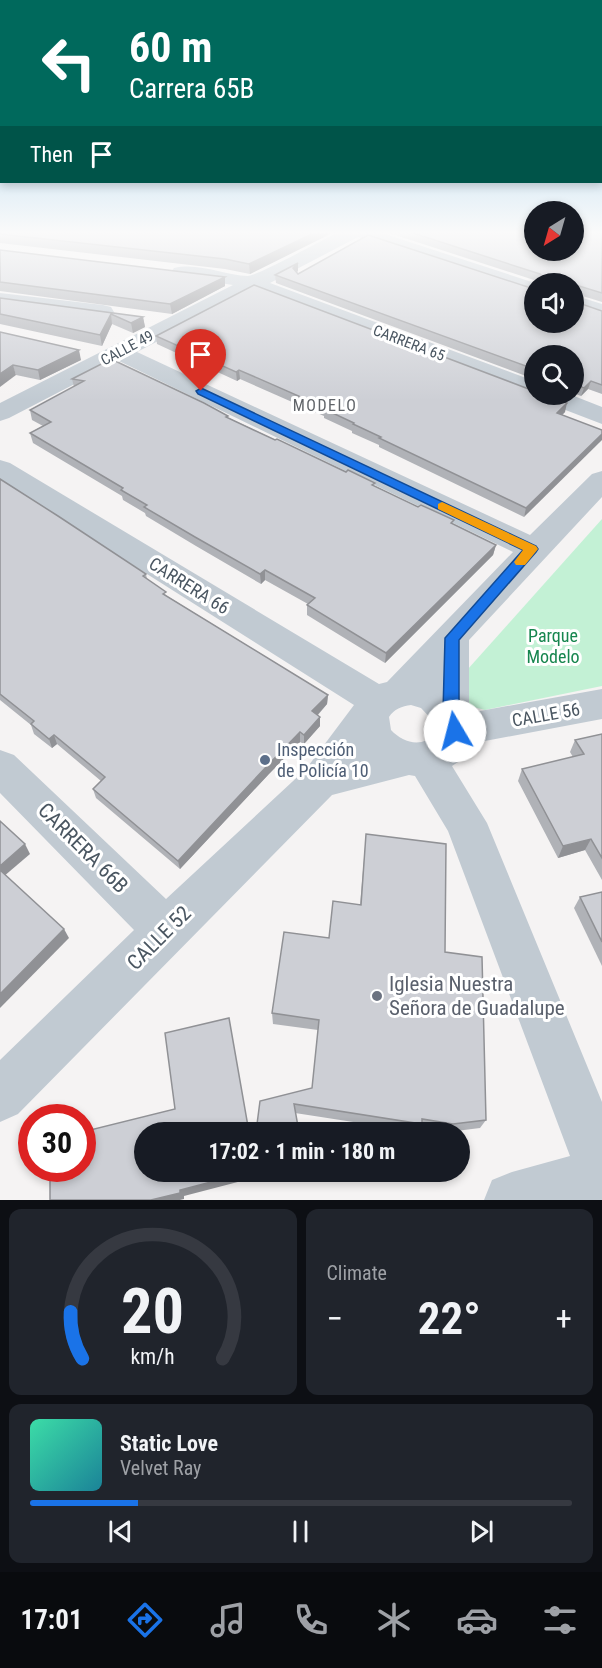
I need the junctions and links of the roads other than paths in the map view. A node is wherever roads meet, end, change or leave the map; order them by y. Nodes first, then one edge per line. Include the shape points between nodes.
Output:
1 (242, 289) edge
2 (265, 289) edge
3 (0, 299) edge
4 (584, 305) edge
5 (602, 311) edge
6 (176, 322) junction
7 (78, 349) edge
8 (115, 354) junction
9 (0, 386) edge
10 (524, 386) edge
11 (34, 395) junction
12 (574, 405) edge
13 (0, 413) edge
14 (602, 416) edge
15 (0, 469) edge
16 (602, 480) edge
17 (532, 549) junction
18 (452, 638) junction
19 (384, 700) junction
20 (602, 705) edge
21 (438, 740) junction
22 (0, 767) edge
23 (320, 781) junction
24 (166, 930) junction
25 (0, 1096) edge
26 (602, 1168) edge
27 (602, 1174) edge
28 (512, 1200) edge

1 - 6 street, CALLE 49
2 - 10 street, CARRERA 65
3 - 6 street
4 - 5 street
6 - 8 street, CALLE 49
7 - 8 street
8 - 11 street, CALLE 49
8 - 17 street
9 - 11 street
11 - 13 street, CALLE 49
12 - 14 street
15 - 19 street, CARRERA 66
16 - 17 street, CALLE 52
17 - 18 street, CALLE 52
18 - 19 street, CALLE 52
18 - 21 street
19 - 21 street via 424,693 438,700
19 - 21 street via 370,718 375,739 388,752
19 - 23 street, CALLE 52
20 - 21 street, CALLE 56
21 - 23 street, CALLE 52
21 - 26 street via 466,823
22 - 24 street, CARRERA 66B
23 - 24 street, CALLE 52
24 - 25 street, CALLE 52
27 - 28 street

